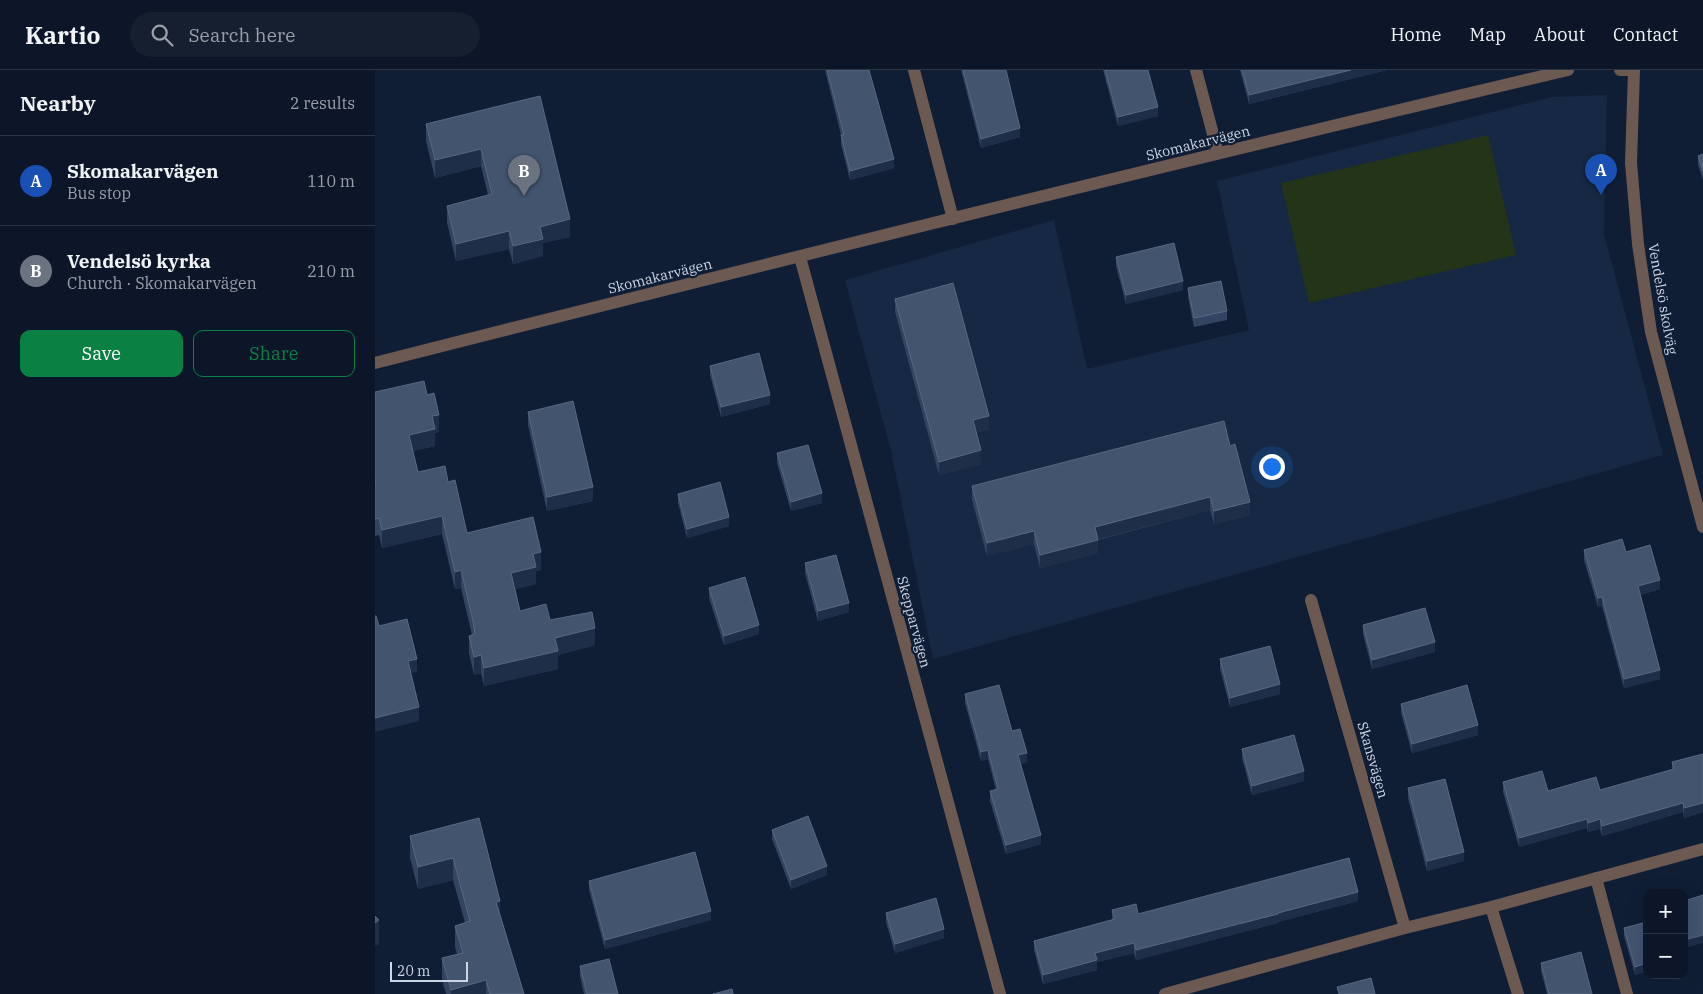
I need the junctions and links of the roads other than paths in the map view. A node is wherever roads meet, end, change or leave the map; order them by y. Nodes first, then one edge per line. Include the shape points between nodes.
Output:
1 (914, 70) edge
2 (1196, 70) edge
3 (1568, 70) edge
4 (1620, 70) edge
5 (1634, 70) edge
6 (1218, 153) junction
7 (953, 219) junction
8 (800, 257) junction
9 (375, 363) edge
10 (1703, 527) edge
11 (1311, 600) dead end
12 (1703, 850) edge
13 (1596, 878) junction
14 (1491, 907) junction
15 (1405, 928) junction
16 (1000, 994) edge
17 (1165, 994) edge
18 (1518, 994) edge
19 (1627, 994) edge

1 - 7 street
2 - 6 street
3 - 6 street, Skomakarvägen
4 - 5 street
5 - 10 street, Vendelsö skolväg via 1631,163 1638,244 1651,332
6 - 7 street, Skomakarvägen
7 - 8 street, Skomakarvägen
8 - 9 street, Skomakarvägen
8 - 16 street, Skepparvägen
11 - 15 street, Skansvägen
12 - 13 street
13 - 14 street
13 - 19 street
14 - 15 street
14 - 18 street
15 - 17 street

